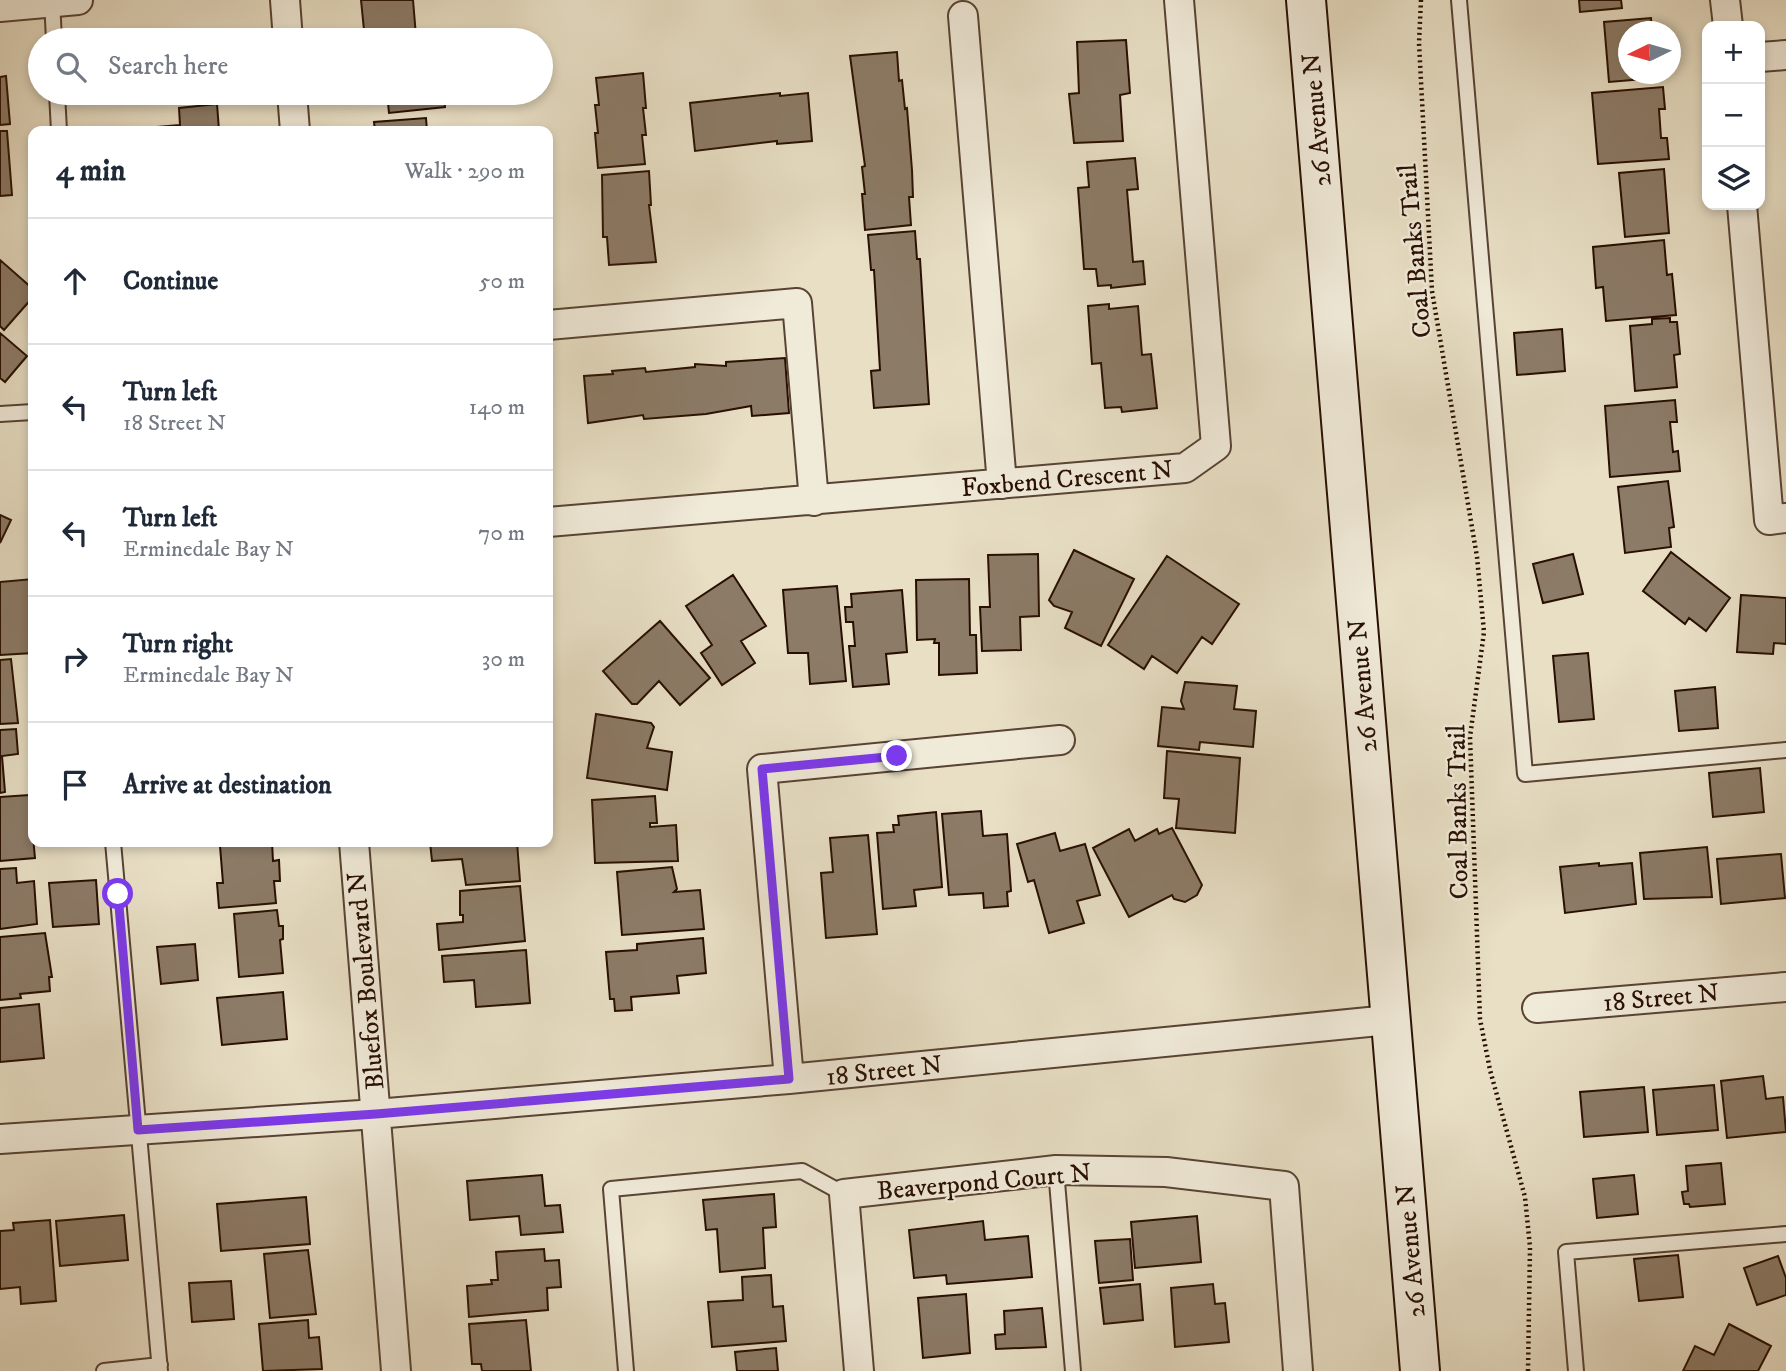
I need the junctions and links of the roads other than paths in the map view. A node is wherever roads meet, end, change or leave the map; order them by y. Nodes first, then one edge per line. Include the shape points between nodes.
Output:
1 (285, 0) edge
2 (1179, 0) edge
3 (1306, 0) edge
4 (1459, 0) edge
5 (1725, 0) edge
6 (61, 1) edge
7 (0, 7) edge
8 (963, 16) dead end
9 (1727, 21) edge
10 (56, 28) edge
11 (287, 28) edge
12 (1786, 55) edge
13 (1765, 57) edge
14 (58, 105) edge
15 (293, 105) edge
16 (60, 126) edge
17 (295, 126) edge
18 (1743, 210) edge
19 (553, 325) edge
20 (28, 412) edge
21 (0, 414) edge
22 (1002, 484) junction
23 (814, 500) junction
24 (1777, 519) edge
25 (553, 522) edge
26 (1060, 740) dead end
27 (1786, 750) edge
28 (113, 847) edge
29 (354, 847) edge
30 (1786, 987) edge
31 (1537, 1008) dead end
32 (1389, 1020) junction
33 (789, 1079) junction
34 (376, 1114) junction
35 (138, 1130) junction
36 (0, 1139) edge
37 (1056, 1170) junction
38 (844, 1194) junction
39 (1786, 1234) edge
40 (160, 1368) edge
41 (104, 1371) edge
42 (396, 1371) edge
43 (626, 1371) edge
44 (859, 1371) edge
45 (1073, 1371) edge
46 (1298, 1371) edge
47 (1420, 1371) edge
48 (1576, 1371) edge

1 - 11 street
2 - 22 street, Foxbend Crescent N via 1216,446 1185,468
3 - 32 main road, 26 Avenue N
4 - 27 lane via 1525,774
5 - 9 street
6 - 7 street
6 - 10 lane
8 - 22 street
12 - 13 street
14 - 16 lane
15 - 17 street
18 - 24 street
19 - 23 street via 797,303
20 - 21 lane
22 - 23 street, Foxbend Crescent N
23 - 25 street, Foxbend Crescent N
26 - 33 street via 762,769
28 - 35 lane
29 - 34 street, Bluefox Boulevard N
30 - 31 street, 18 Street N
32 - 33 street, 18 Street N
32 - 47 main road, 26 Avenue N
33 - 34 street, 18 Street N
34 - 35 street, 18 Street N
34 - 42 street, Bluefox Boulevard N
35 - 36 street, 18 Street N
35 - 40 lane
37 - 38 street, Beaverpond Court N
37 - 45 lane
37 - 46 street, Beaverpond Court N via 1166,1172 1284,1186
38 - 43 lane via 802,1171 611,1189
38 - 44 street, Beaverpond Court N
39 - 48 lane via 1566,1252
40 - 41 lane

